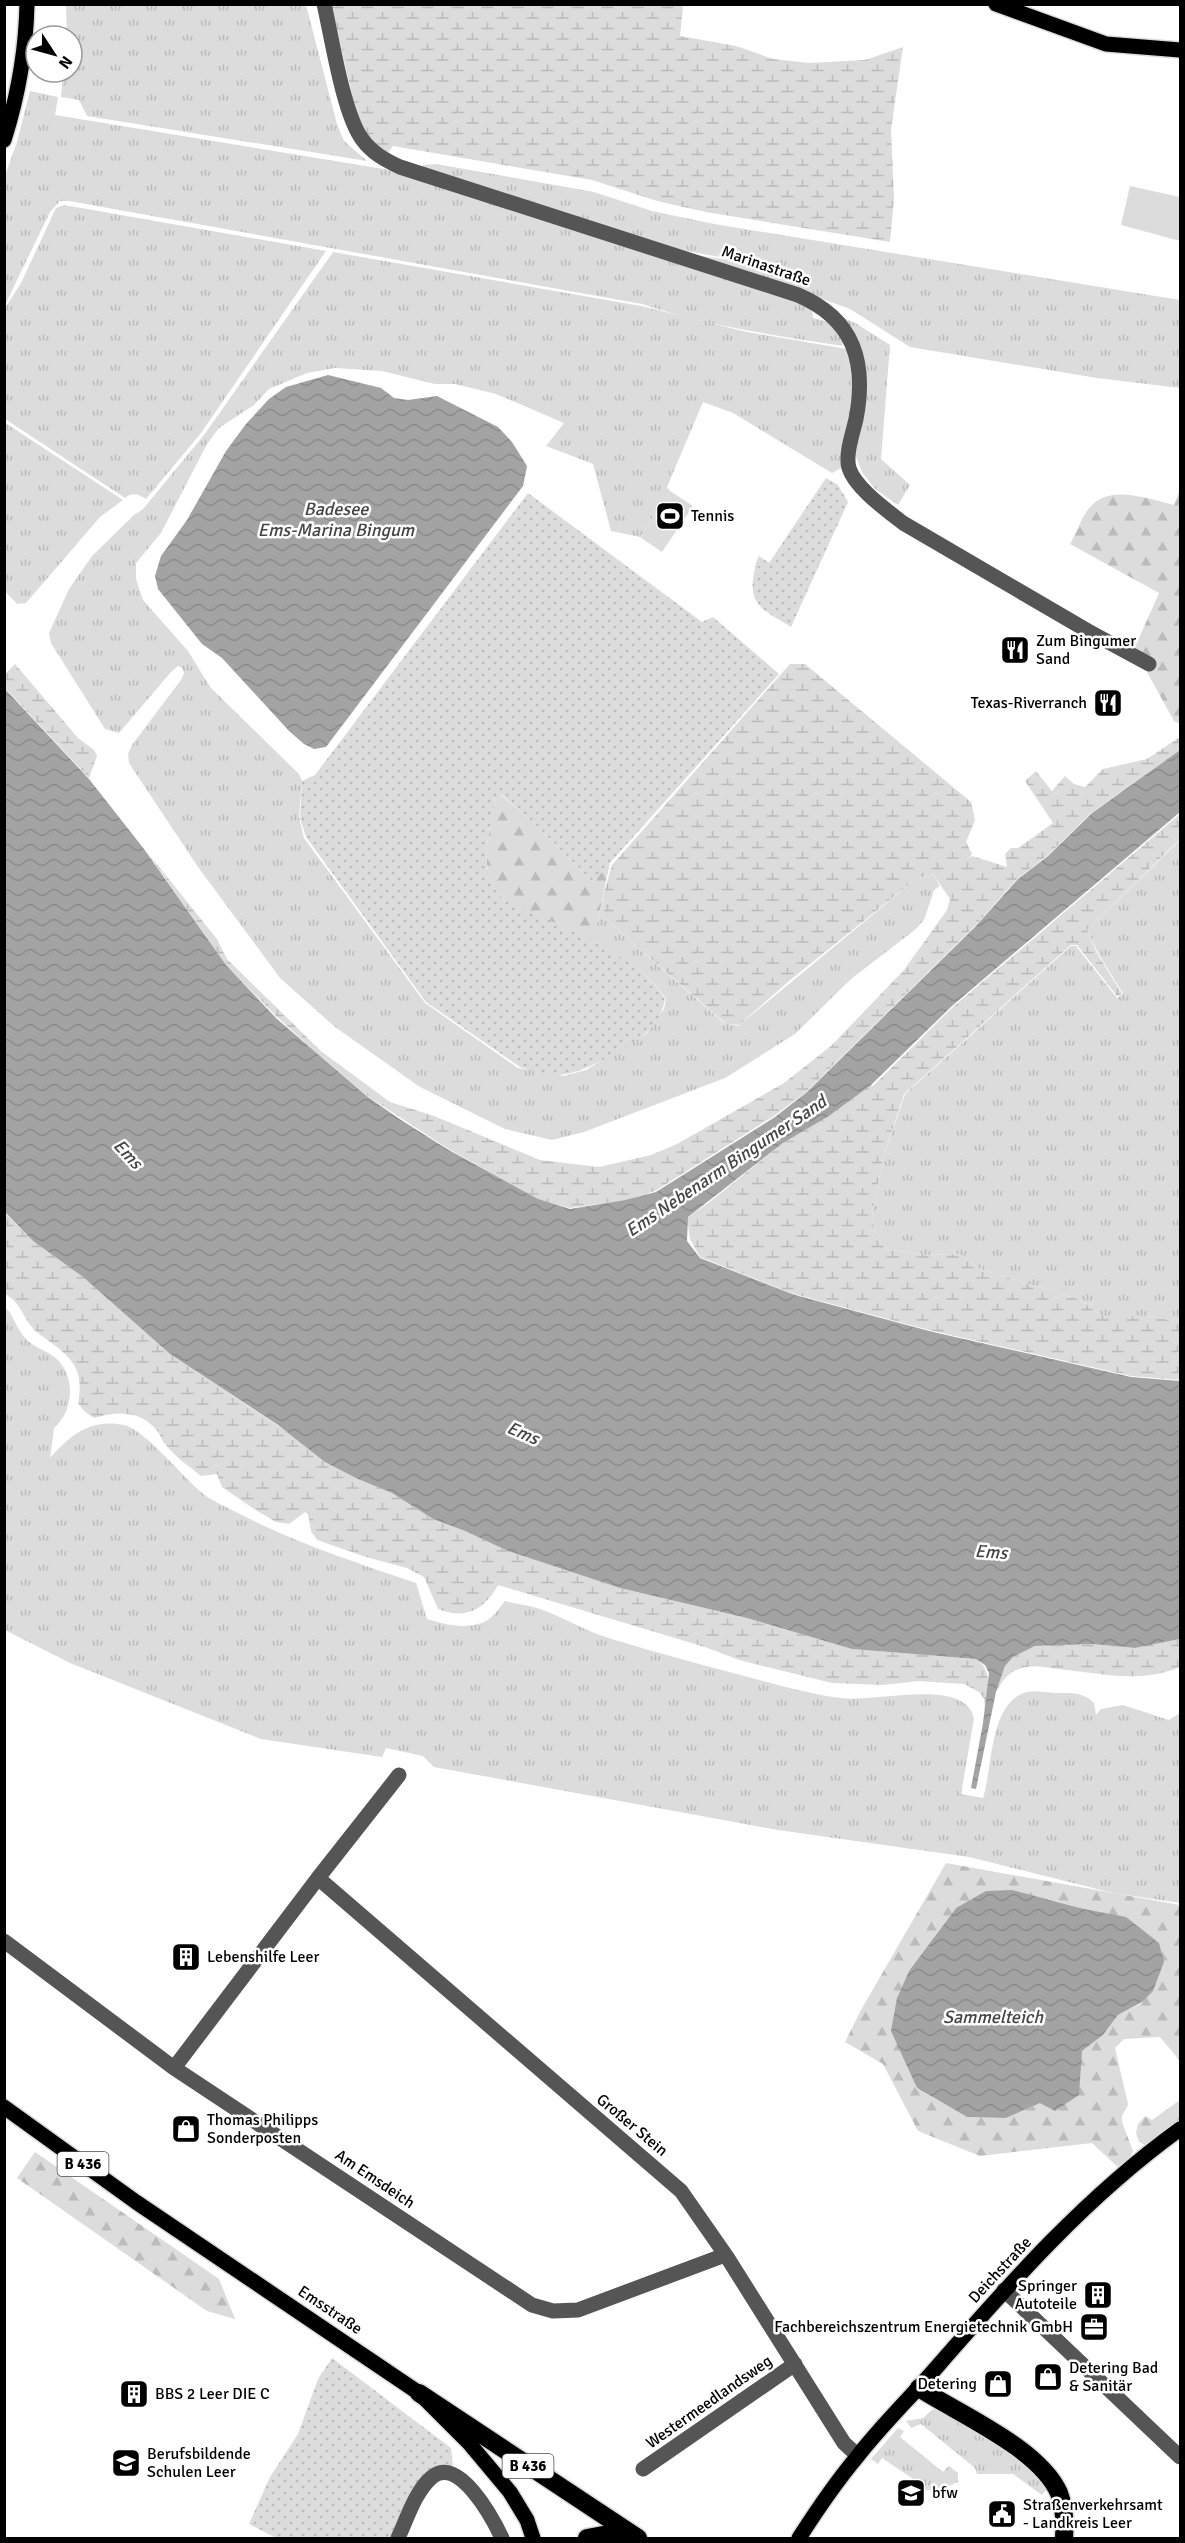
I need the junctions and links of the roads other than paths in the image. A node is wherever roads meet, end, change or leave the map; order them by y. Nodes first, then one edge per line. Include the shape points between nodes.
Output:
1 (27, 4) edge
2 (324, 4) edge
3 (996, 4) edge
4 (1180, 50) edge
5 (4, 140) edge
6 (1149, 664) dead end
7 (399, 1774) dead end
8 (318, 1878) junction
9 (4, 1941) edge
10 (174, 2068) junction
11 (4, 2107) edge
12 (1180, 2129) edge
13 (725, 2254) junction
14 (1004, 2290) junction
15 (795, 2364) junction
16 (919, 2388) junction
17 (419, 2393) junction
18 (858, 2455) junction
19 (1180, 2457) edge
20 (643, 2469) dead end
21 (398, 2538) edge
22 (502, 2538) edge
23 (533, 2538) edge
24 (587, 2538) edge
25 (615, 2538) edge
26 (638, 2538) edge
27 (799, 2538) edge
28 (1064, 2538) edge

1 - 5 main road via 18,89
2 - 6 street, Marinastraße via 349,111 362,139 377,155 399,167 798,294 828,310 841,324 858,364 859,397 848,462 855,480 903,523
3 - 4 main road via 1099,42
7 - 8 street
8 - 10 street
8 - 13 street, Großer Stein via 664,2175 681,2191
9 - 10 street, Am Emsdeich
10 - 13 street, Am Emsdeich via 532,2305 553,2311 578,2310
11 - 17 main road, Emsstraße / B 436 via 146,2209
12 - 14 main road, Deichstraße via 1096,2198
13 - 15 street, Großer Stein
14 - 16 main road, Deichstraße
14 - 19 street
15 - 18 street, Großer Stein via 844,2443
15 - 20 street, Westermeedlandsweg
16 - 18 main road, Deichstraße
16 - 28 highway via 995,2432 1043,2471 1059,2492 1066,2521
17 - 23 main road via 469,2442 510,2493
17 - 26 highway, Emsstraße / B 436
18 - 27 main road, Deichstraße
21 - 22 street via 424,2485 444,2471 465,2482 493,2517
24 - 25 highway

